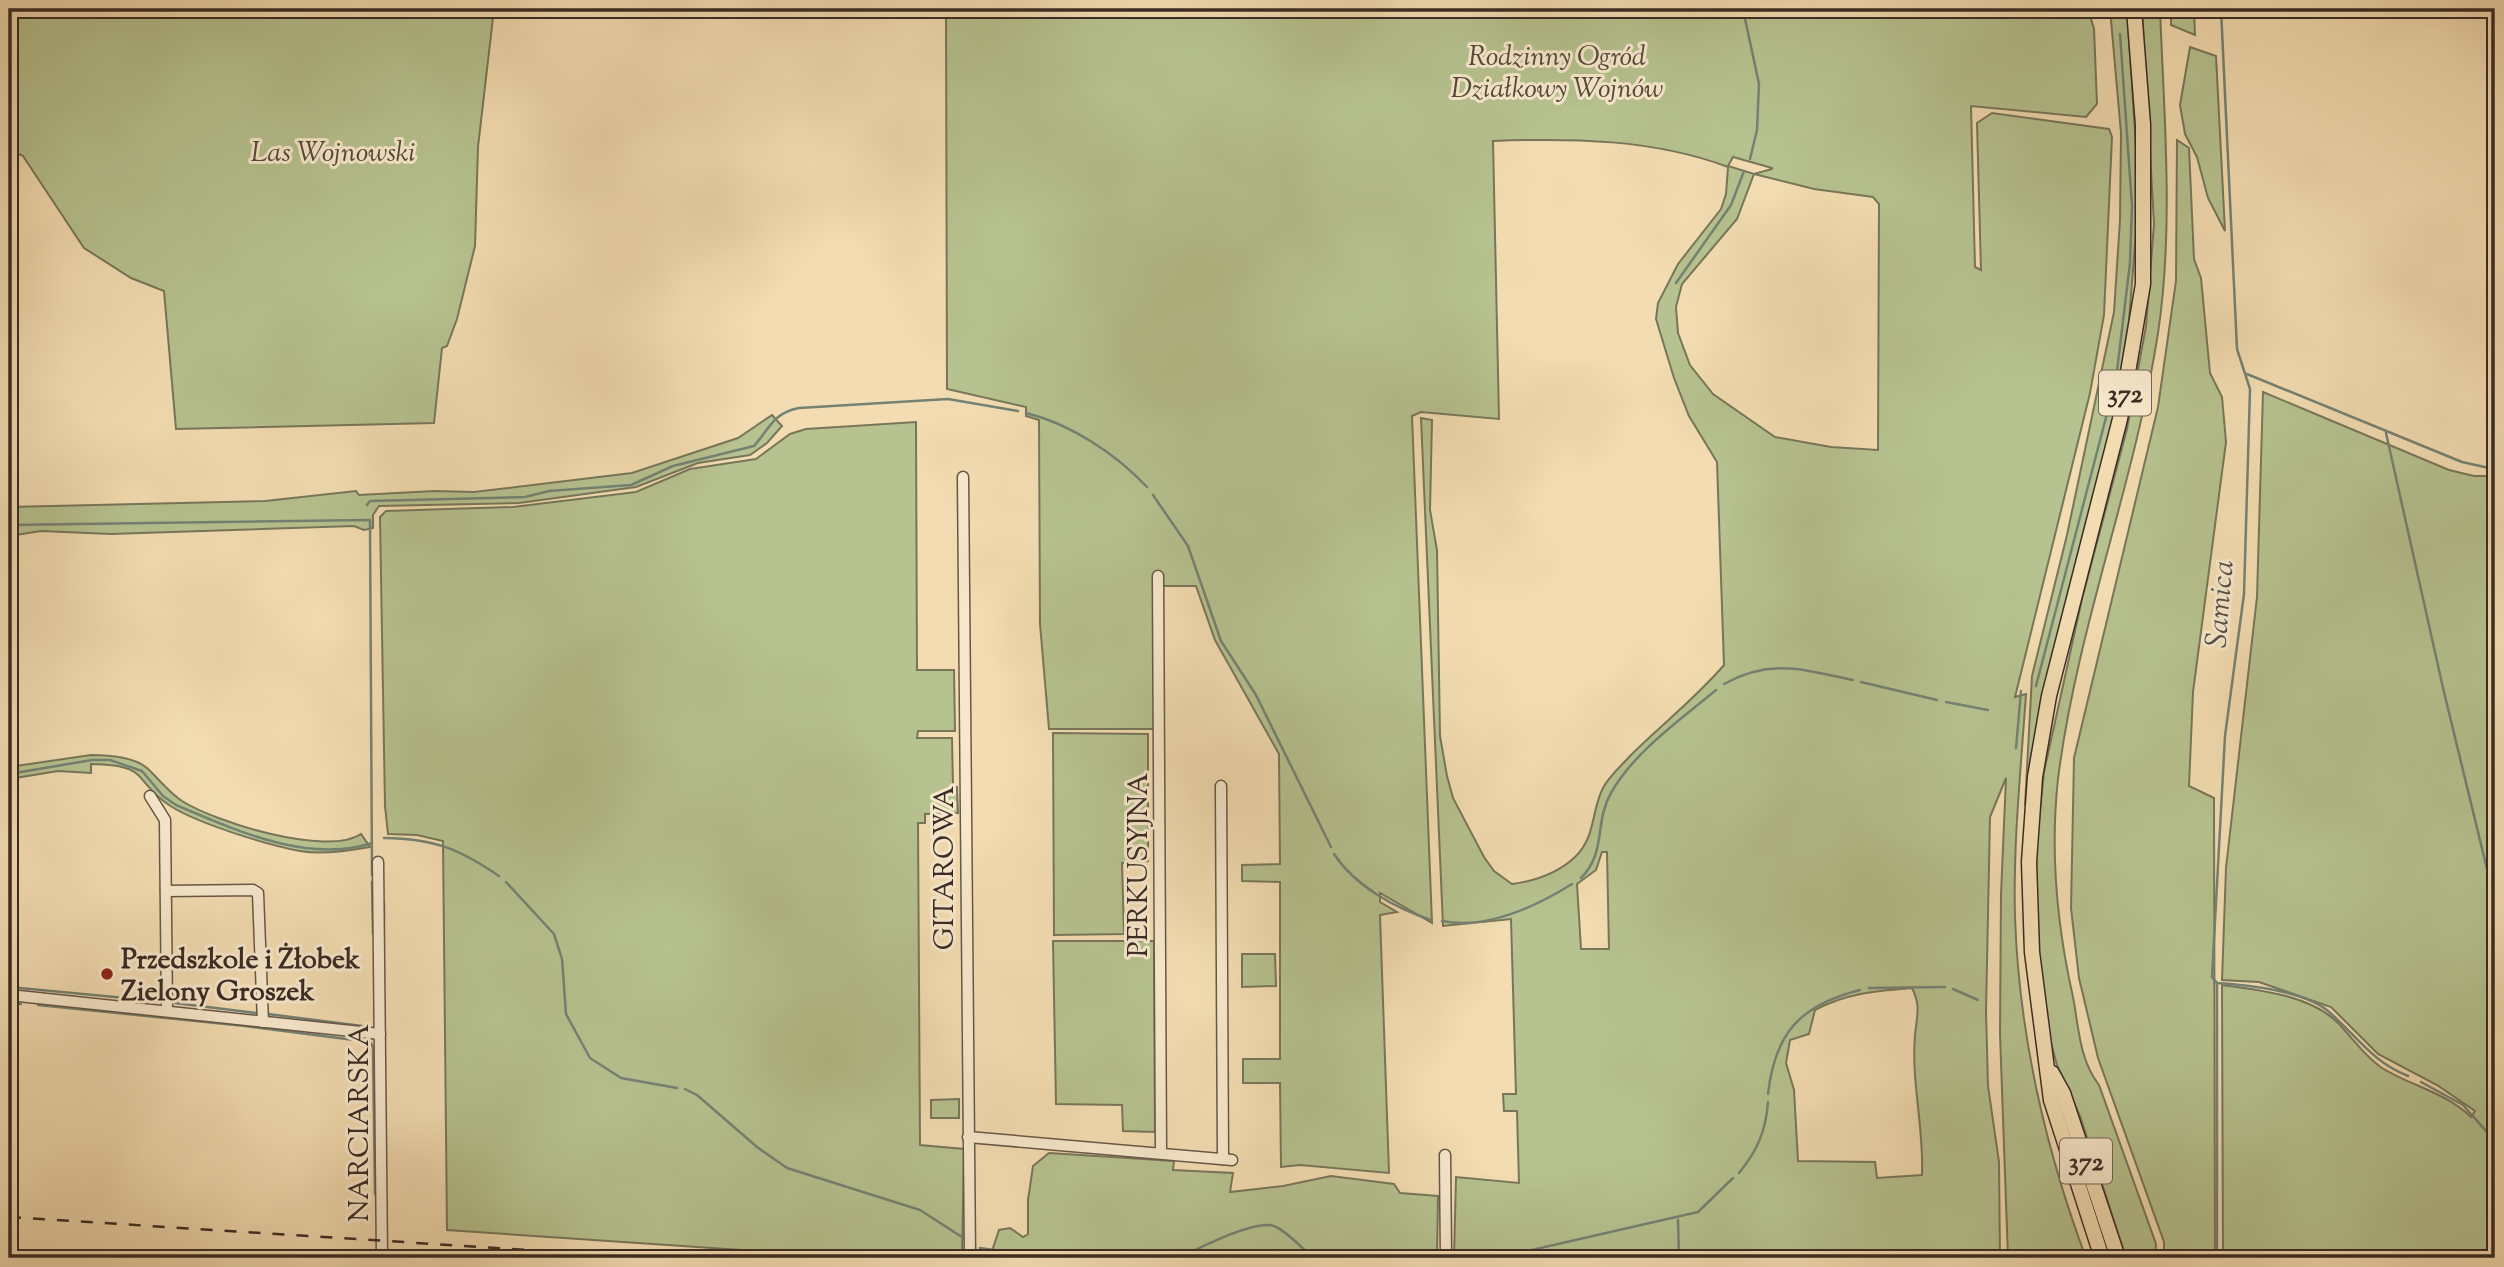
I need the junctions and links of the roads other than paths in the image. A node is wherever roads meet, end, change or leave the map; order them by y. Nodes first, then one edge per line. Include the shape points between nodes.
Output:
1 (2134, 9) edge
2 (963, 477) dead end
3 (1158, 576) dead end
4 (1221, 786) dead end
5 (150, 796) dead end
6 (378, 862) dead end
7 (166, 891) junction
8 (9, 995) edge
9 (167, 1011) junction
10 (263, 1022) junction
11 (380, 1034) junction
12 (2048, 1066) junction
13 (968, 1138) junction
14 (1161, 1153) junction
15 (1445, 1155) dead end
16 (382, 1258) edge
17 (970, 1258) edge
18 (1446, 1258) edge
19 (2102, 1258) edge
20 (2118, 1258) edge

1 - 12 main road, 372 via 2143,125 2143,284 2120,419 2049,696 2031,821 2032,951
2 - 13 street, GITAROWA
3 - 14 street, PERKUSYJNA
4 - 14 street via 1228,1160
5 - 7 street via 166,820
6 - 11 street, NARCIARSKA
7 - 9 street
7 - 10 street via 258,893
8 - 9 street
9 - 10 street
10 - 11 street
11 - 16 street, NARCIARSKA
12 - 19 main road, 372 via 2051,1100
12 - 20 main road, 372 via 2063,1093
13 - 14 street
13 - 17 street, GITAROWA
15 - 18 street

